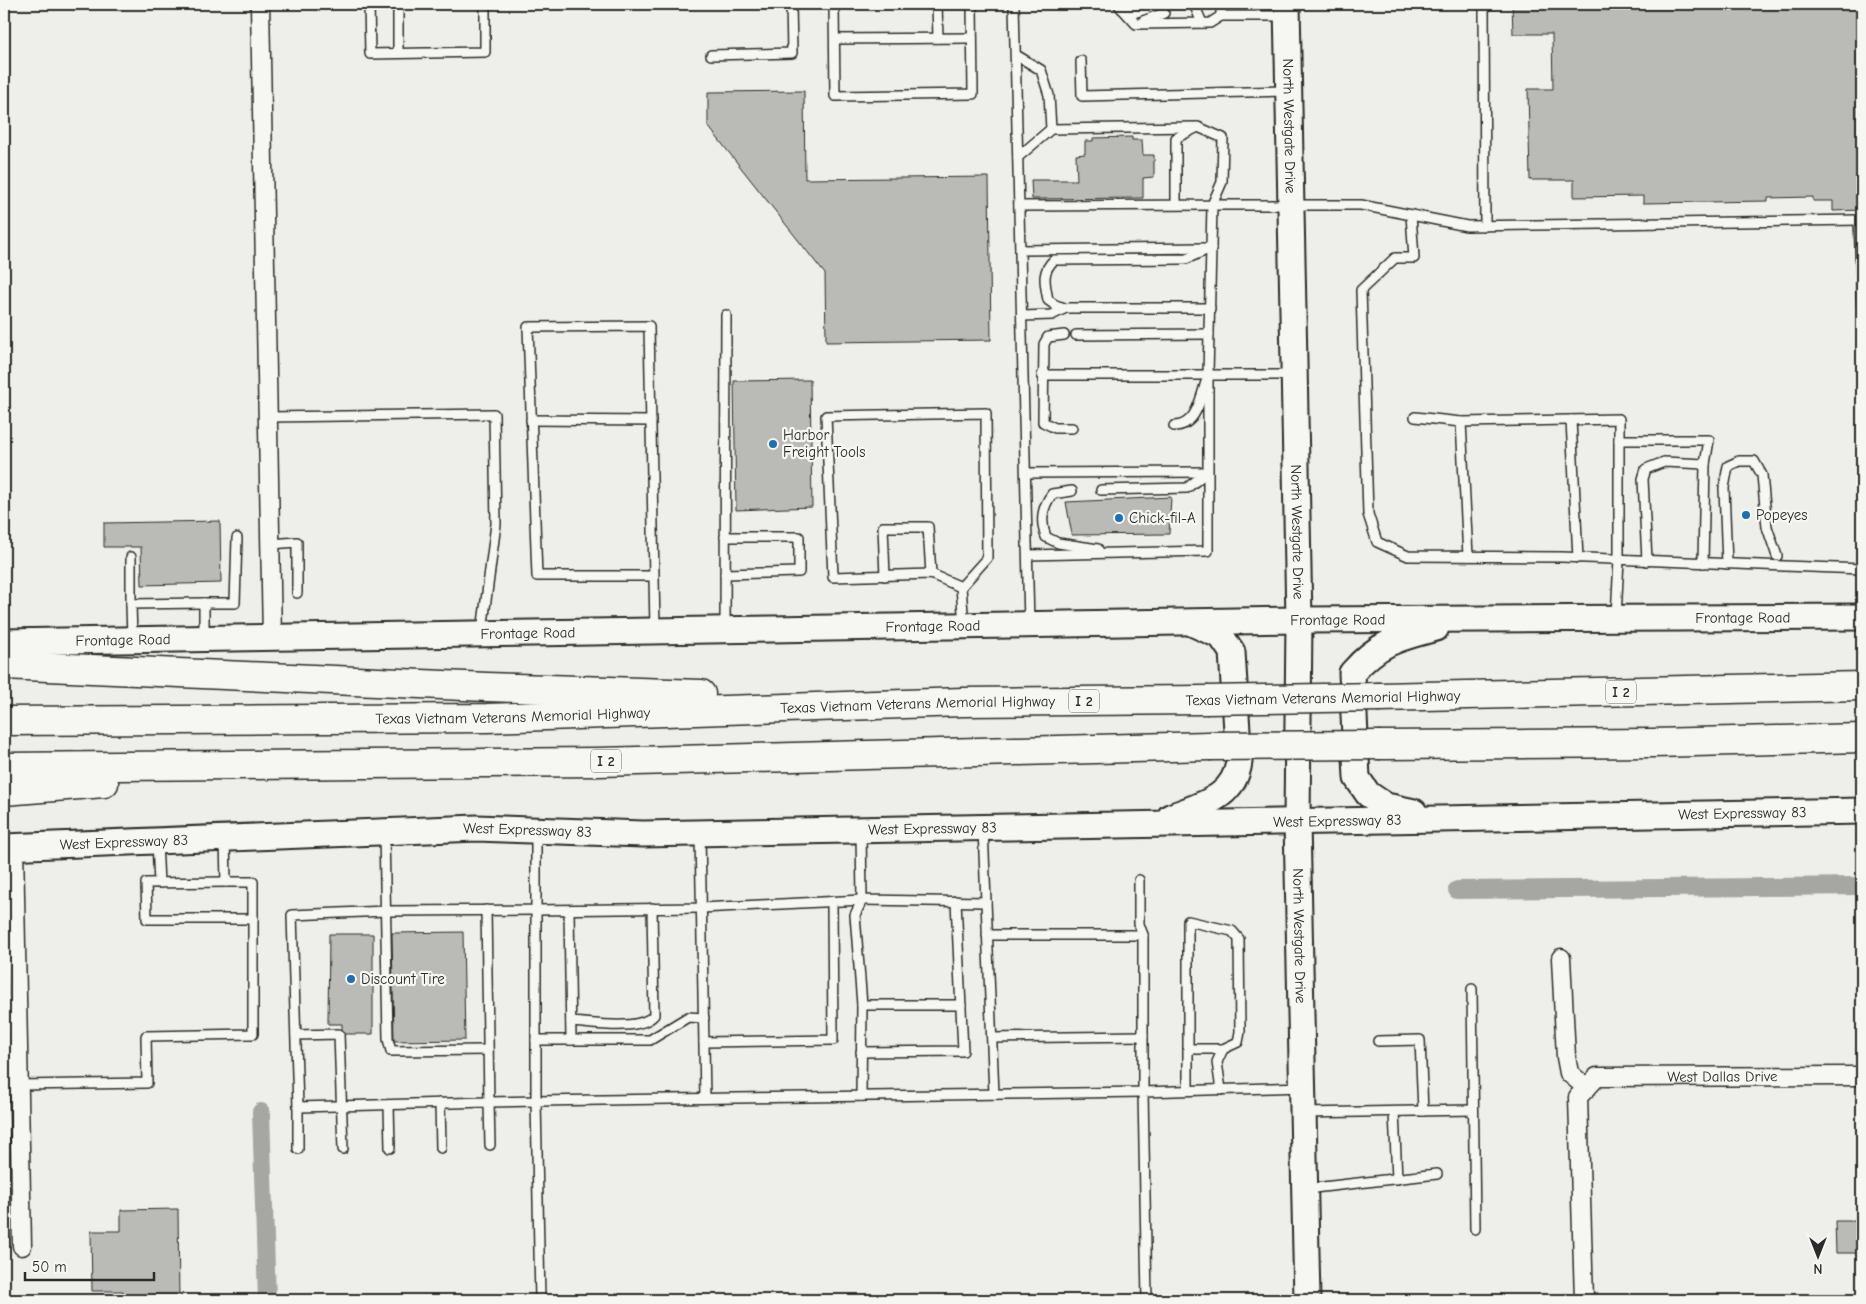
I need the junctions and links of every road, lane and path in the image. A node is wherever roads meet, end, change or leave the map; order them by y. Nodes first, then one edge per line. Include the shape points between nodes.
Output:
1 (260, 4) edge
2 (369, 4) edge
3 (398, 4) edge
4 (485, 4) edge
5 (791, 4) edge
6 (834, 4) edge
7 (937, 4) edge
8 (972, 4) edge
9 (1014, 4) edge
10 (1136, 4) edge
11 (1160, 4) edge
12 (1189, 4) edge
13 (1221, 4) edge
14 (1484, 4) edge
15 (1123, 9) edge
16 (1287, 10) edge
17 (1164, 13) dead end
18 (1221, 16) junction
19 (1202, 23) junction
20 (1136, 24) junction
21 (938, 38) junction
22 (972, 38) junction
23 (835, 39) junction
24 (398, 54) junction
25 (711, 56) dead end
26 (1016, 56) junction
27 (1081, 61) dead end
28 (1288, 91) junction
29 (1198, 128) junction
30 (1051, 129) junction
31 (1018, 157) junction
32 (1291, 204) junction
33 (1176, 205) junction
34 (1212, 205) junction
35 (1019, 206) junction
36 (1411, 215) junction
37 (1861, 220) edge
38 (1486, 226) junction
39 (1211, 248) junction
40 (1020, 250) junction
41 (1862, 304) edge
42 (1066, 308) junction
43 (1210, 308) junction
44 (726, 315) dead end
45 (1022, 316) junction
46 (1209, 334) junction
47 (1064, 335) dead end
48 (1076, 335) dead end
49 (1042, 375) junction
50 (1208, 375) junction
51 (1294, 375) junction
52 (268, 417) junction
53 (1415, 417) dead end
54 (531, 420) junction
55 (1571, 420) junction
56 (651, 421) junction
57 (1461, 422) junction
58 (1174, 426) dead end
59 (1072, 428) dead end
60 (1619, 440) junction
61 (1705, 464) junction
62 (1207, 472) junction
63 (1026, 473) junction
64 (1101, 490) dead end
65 (1072, 491) dead end
66 (725, 537) junction
67 (237, 538) dead end
68 (271, 544) junction
69 (1124, 553) junction
70 (1028, 555) junction
71 (1468, 556) junction
72 (131, 557) dead end
73 (1578, 558) junction
74 (1619, 560) junction
75 (1647, 561) junction
76 (1777, 561) junction
77 (1703, 563) junction
78 (1727, 564) junction
79 (1862, 569) edge
80 (725, 574) junction
81 (931, 574) junction
82 (654, 576) junction
83 (885, 576) junction
84 (961, 587) junction
85 (297, 594) dead end
86 (204, 603) junction
87 (131, 604) junction
88 (1862, 616) edge
89 (1616, 618) junction
90 (1467, 619) junction
91 (1299, 620) junction
92 (1183, 622) junction
93 (1029, 624) junction
94 (964, 626) junction
95 (725, 630) junction
96 (655, 631) junction
97 (482, 634) junction
98 (272, 638) junction
99 (204, 639) junction
100 (132, 640) junction
101 (4, 642) edge
102 (4, 665) edge
103 (1862, 686) edge
104 (963, 702) junction
105 (4, 721) edge
106 (1862, 738) edge
107 (1653, 743) junction
108 (1862, 751) edge
109 (326, 766) junction
110 (4, 767) edge
111 (4, 791) edge
112 (1862, 811) edge
113 (1438, 818) junction
114 (1297, 822) junction
115 (1156, 823) junction
116 (983, 827) junction
117 (861, 829) junction
118 (536, 830) junction
119 (384, 832) junction
120 (700, 833) junction
121 (224, 838) junction
122 (157, 841) junction
123 (9, 847) edge
124 (1139, 880) dead end
125 (226, 882) junction
126 (159, 883) junction
127 (862, 900) junction
128 (956, 901) junction
129 (832, 902) junction
130 (986, 902) junction
131 (652, 908) junction
132 (701, 908) junction
133 (486, 910) junction
134 (536, 910) junction
135 (569, 910) junction
136 (386, 911) junction
137 (253, 919) junction
138 (1142, 934) junction
139 (987, 935) junction
140 (1562, 958) dead end
141 (1472, 989) dead end
142 (862, 1005) junction
143 (961, 1005) junction
144 (704, 1018) junction
145 (571, 1022) junction
146 (296, 1035) junction
147 (1143, 1036) junction
148 (992, 1038) junction
149 (536, 1040) junction
150 (571, 1040) junction
151 (1378, 1041) dead end
152 (704, 1042) junction
153 (1223, 1049) junction
154 (488, 1050) junction
155 (1188, 1050) junction
156 (861, 1052) junction
157 (1862, 1076) edge
158 (19, 1085) junction
159 (1303, 1087) junction
160 (1587, 1088) junction
161 (1188, 1090) junction
162 (1221, 1090) junction
163 (1143, 1092) junction
164 (994, 1094) junction
165 (861, 1096) junction
166 (705, 1098) junction
167 (536, 1101) junction
168 (489, 1102) junction
169 (440, 1103) junction
170 (389, 1105) junction
171 (341, 1106) junction
172 (298, 1107) junction
173 (1473, 1110) junction
174 (1423, 1111) junction
175 (1394, 1112) junction
176 (1303, 1113) junction
177 (490, 1144) dead end
178 (390, 1148) dead end
179 (441, 1148) dead end
180 (298, 1149) dead end
181 (343, 1149) dead end
182 (1437, 1174) dead end
183 (1397, 1179) junction
184 (1305, 1189) junction
185 (1475, 1229) dead end
186 (22, 1246) dead end
187 (540, 1300) edge
188 (1147, 1300) edge
189 (1307, 1300) edge
190 (1584, 1300) edge

1 - 52 street
2 - 24 lane via 370,54
3 - 24 lane
4 - 24 lane via 485,52
5 - 25 lane via 792,53
6 - 23 lane
7 - 21 lane
8 - 22 lane
9 - 26 lane
10 - 15 lane
11 - 15 lane
12 - 19 lane
13 - 18 lane
14 - 38 lane
15 - 20 lane
16 - 18 lane
16 - 28 main road, North Westgate Drive
17 - 20 lane
18 - 19 lane via 1210,23
19 - 20 lane
21 - 22 lane
21 - 23 lane
22 - 23 lane via 973,94 836,96
26 - 30 lane via 1041,70 1049,95
26 - 31 lane
27 - 28 lane via 1082,96
28 - 32 main road, North Westgate Drive
29 - 30 lane
29 - 33 lane via 1176,138
29 - 34 lane via 1223,138 1222,182
30 - 31 lane
31 - 35 lane
32 - 34 lane
32 - 36 lane via 1361,204
32 - 51 main road, North Westgate Drive
33 - 34 lane
33 - 35 lane
34 - 39 lane
35 - 40 lane
36 - 38 lane via 1467,226
36 - 71 lane via 1414,258 1395,258 1361,290 1368,514 1377,542 1408,556
37 - 38 lane
37 - 41 lane
39 - 40 lane
39 - 42 lane via 1186,259 1054,260 1044,274 1048,300
39 - 43 lane
40 - 45 lane
42 - 43 lane
42 - 45 lane via 1052,315
43 - 46 lane
44 - 66 lane
45 - 63 lane
46 - 48 lane
46 - 50 lane
47 - 49 lane via 1048,336 1044,344
49 - 50 lane
49 - 59 lane via 1043,422 1055,428
50 - 51 lane
50 - 58 lane via 1190,421
50 - 62 lane
51 - 91 main road, North Westgate Drive
52 - 68 street
52 - 97 lane via 494,414 496,524
53 - 57 lane
54 - 56 lane
54 - 56 lane via 528,327 649,326
54 - 82 lane via 537,576
55 - 57 lane
55 - 60 lane via 1619,419
55 - 73 lane
56 - 82 lane
57 - 71 lane
60 - 61 lane via 1709,440
60 - 74 lane
61 - 75 lane via 1664,462 1646,469 1643,479
61 - 77 lane
62 - 63 lane
62 - 64 lane via 1187,488
62 - 69 lane via 1208,551
63 - 70 lane
65 - 69 lane via 1052,494 1043,505 1042,529 1046,537 1058,543
66 - 80 lane
66 - 80 lane via 798,537 798,572
67 - 86 lane via 235,602
68 - 85 lane via 297,542
68 - 98 street
69 - 70 lane
70 - 93 lane
71 - 73 lane
72 - 87 lane
73 - 74 lane
74 - 75 lane
74 - 89 lane
75 - 77 lane
76 - 78 lane
76 - 78 lane via 1767,527 1762,475 1754,461 1739,461 1728,466 1724,488
76 - 79 lane
77 - 78 lane
80 - 95 lane
81 - 83 lane
81 - 83 lane via 928,527 884,527
81 - 84 lane
82 - 96 lane
83 - 84 lane via 833,577 826,416 986,412 987,558
84 - 94 lane
86 - 87 lane
86 - 99 lane
87 - 100 lane
88 - 89 main road, Frontage Road
89 - 90 main road, Frontage Road
90 - 91 main road, Frontage Road
90 - 113 main road via 1395,639 1368,654 1352,673 1357,778 1368,794 1386,806
91 - 92 main road, Frontage Road
91 - 114 main road, North Westgate Drive
92 - 93 main road, Frontage Road
92 - 115 main road via 1202,625 1221,636 1232,652 1239,762 1237,777 1218,798
93 - 94 main road, Frontage Road
94 - 95 main road, Frontage Road
95 - 96 main road, Frontage Road
96 - 97 main road, Frontage Road
97 - 98 main road, Frontage Road
98 - 99 main road, Frontage Road
99 - 100 main road, Frontage Road
100 - 101 main road, Frontage Road
102 - 104 highway via 477,687
103 - 104 highway, Texas Vietnam Veterans Memorial Highway / I 2, bridge
104 - 105 highway, Texas Vietnam Veterans Memorial Highway / I 2 via 487,718
106 - 107 highway, I 2
107 - 108 highway
107 - 109 highway, I 2, bridge via 1209,746
109 - 110 highway, I 2
109 - 111 highway
112 - 113 main road, West Expressway 83
113 - 114 main road, West Expressway 83
114 - 115 main road, West Expressway 83
114 - 159 main road, North Westgate Drive
115 - 116 main road, West Expressway 83
116 - 117 main road, West Expressway 83
116 - 130 lane
117 - 120 main road, West Expressway 83
117 - 127 lane
118 - 119 main road, West Expressway 83 via 477,828
118 - 120 main road, West Expressway 83
118 - 134 lane
119 - 121 main road, West Expressway 83
119 - 136 lane
120 - 132 lane
121 - 122 main road, West Expressway 83
121 - 125 lane
122 - 123 main road, West Expressway 83
122 - 126 lane
123 - 158 street
124 - 138 lane
125 - 126 lane
125 - 137 lane via 252,882
126 - 137 lane via 146,883 147,919
127 - 128 lane
127 - 129 lane
127 - 142 lane via 855,915
128 - 130 lane
128 - 143 lane
129 - 132 lane
129 - 152 lane via 833,1040
130 - 139 lane
131 - 132 lane
131 - 135 lane
131 - 145 lane via 654,1015 649,1021 634,1024
132 - 144 lane
133 - 134 lane
133 - 136 lane
133 - 154 lane
134 - 135 lane
134 - 149 lane
135 - 145 lane
136 - 146 lane via 292,915
136 - 154 lane via 388,1039 391,1051
137 - 158 lane via 253,1034 146,1036 147,1083
138 - 139 lane
138 - 147 lane
139 - 148 lane
140 - 160 street via 1566,1058 1569,1073
141 - 173 lane
142 - 143 lane
142 - 156 lane
143 - 156 lane via 963,1051
144 - 150 lane via 688,1017 650,1040
144 - 152 lane
145 - 150 lane
146 - 171 lane via 339,1034
146 - 172 lane
147 - 148 lane
147 - 163 lane
148 - 164 lane
149 - 150 lane
149 - 167 lane
151 - 174 lane via 1420,1040
152 - 166 lane
153 - 155 lane
153 - 155 lane via 1238,1042 1240,1032 1238,939 1232,931 1188,922
153 - 162 lane via 1218,1062
154 - 168 lane
155 - 161 lane
156 - 165 lane
157 - 160 street, West Dallas Drive via 1597,1077
158 - 186 street
159 - 162 lane
159 - 176 main road, North Westgate Drive
160 - 190 street via 1578,1097
161 - 162 lane
161 - 163 lane
163 - 164 lane
163 - 188 lane
164 - 165 lane
165 - 166 lane
166 - 167 lane
167 - 168 lane
167 - 187 lane
168 - 169 lane
168 - 177 lane
169 - 170 lane
169 - 179 lane
170 - 171 lane
170 - 178 lane
171 - 172 lane
171 - 181 lane
172 - 180 lane
173 - 174 lane
173 - 185 lane
174 - 175 lane
175 - 176 lane
175 - 183 lane
176 - 184 main road, North Westgate Drive
182 - 183 lane
183 - 184 lane
184 - 189 main road, North Westgate Drive

